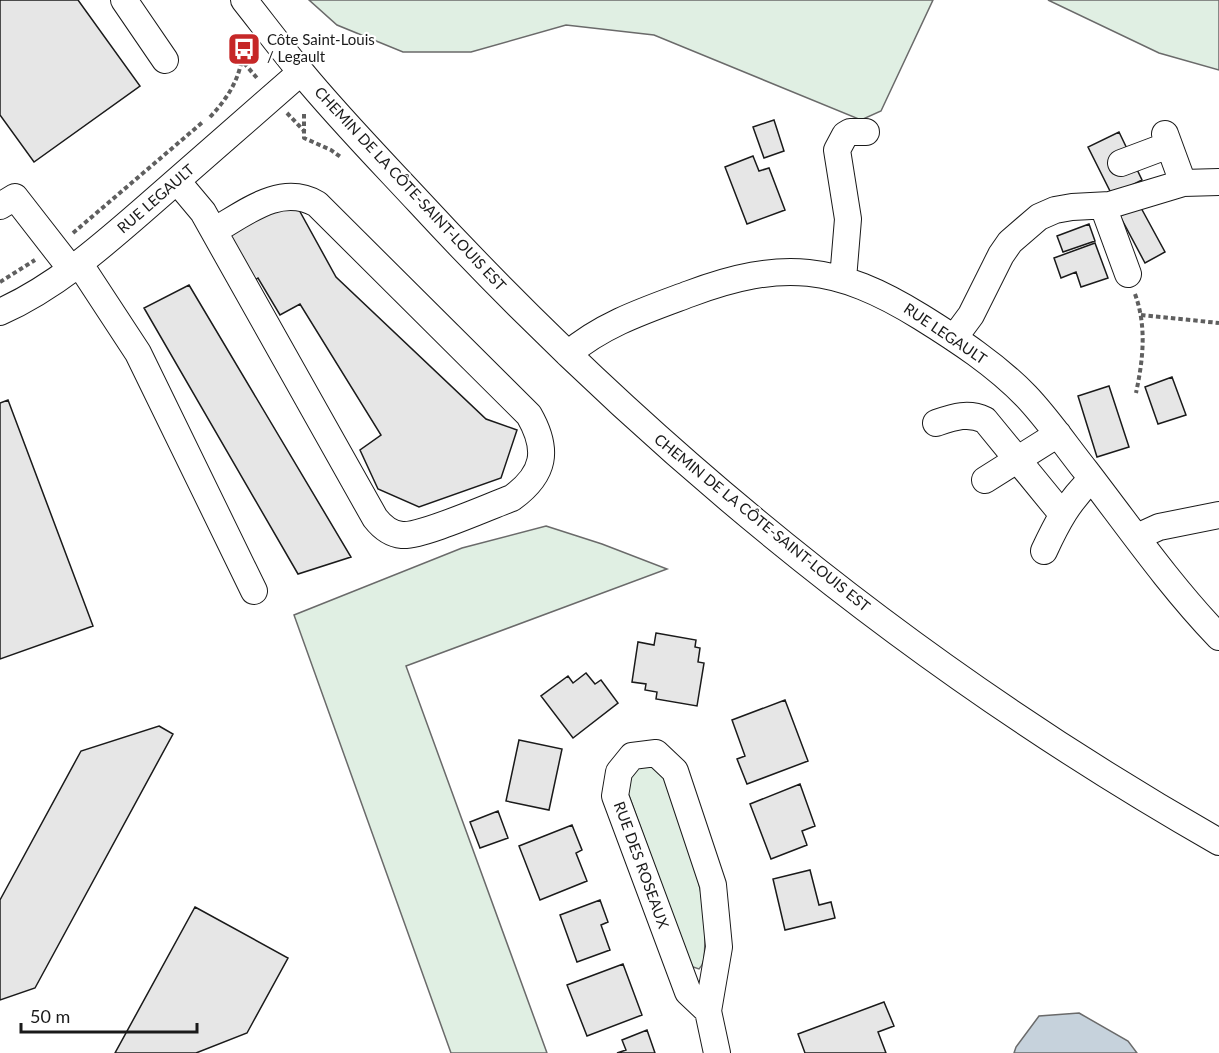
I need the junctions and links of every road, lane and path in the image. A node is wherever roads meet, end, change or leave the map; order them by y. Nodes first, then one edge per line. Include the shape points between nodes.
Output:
1 (124, 0) edge
2 (244, 0) edge
3 (165, 60) dead end
4 (244, 63) dead end
5 (301, 72) junction
6 (305, 132) dead end
7 (867, 132) dead end
8 (343, 158) dead end
9 (1121, 163) dead end
10 (177, 181) junction
11 (1219, 182) edge
12 (1183, 183) junction
13 (5, 194) edge
14 (1103, 206) junction
15 (214, 231) junction
16 (74, 232) dead end
17 (31, 263) dead end
18 (75, 266) junction
19 (1128, 274) joint
20 (843, 279) junction
21 (0, 282) edge
22 (0, 312) edge
23 (1141, 315) junction
24 (1219, 323) edge
25 (954, 338) junction
26 (568, 354) junction
27 (1136, 393) dead end
28 (936, 423) dead end
29 (1058, 434) junction
30 (1019, 459) junction
31 (1092, 479) junction
32 (985, 480) dead end
33 (1062, 514) junction
34 (1219, 515) edge
35 (1137, 537) junction
36 (1044, 551) dead end
37 (254, 591) dead end
38 (1219, 637) edge
39 (1219, 842) edge
40 (708, 1011) junction
41 (717, 1053) edge

1 - 3 street
2 - 5 street, CHEMIN DE LA CÔTE-SAINT-LOUIS EST
4 - 16 path, RUE LEGAULT via 225,100 208,118
5 - 10 street, RUE LEGAULT
5 - 26 street, CHEMIN DE LA CÔTE-SAINT-LOUIS EST via 450,235
6 - 8 path, CHEMIN DE LA CÔTE-SAINT-LOUIS EST via 304,138
7 - 20 street via 850,132 837,150 848,219
9 - 12 street via 1167,140
10 - 15 street
10 - 18 street, RUE LEGAULT
11 - 12 street
12 - 14 street
13 - 18 street
14 - 19 street
14 - 25 street via 1055,210 1024,229 1001,255 971,315
15 - 15 street via 384,529 396,534 415,534 512,498 535,474 542,448 529,415 317,204 296,195 284,196
17 - 21 path
18 - 22 street, RUE LEGAULT via 33,296
18 - 37 street via 138,353
19 - 23 path
20 - 25 street, RUE LEGAULT via 895,300
20 - 26 street, RUE LEGAULT via 794,272 726,281 609,326
23 - 24 path
23 - 27 path via 1143,348
25 - 29 street, RUE LEGAULT via 1006,377
26 - 39 street, CHEMIN DE LA CÔTE-SAINT-LOUIS EST via 713,487 871,613 1025,723
28 - 30 street via 954,416 977,416 990,424
29 - 30 street
29 - 31 street, RUE LEGAULT
30 - 32 street
30 - 33 street
31 - 33 street
31 - 35 street, RUE LEGAULT
33 - 36 street
34 - 35 street via 1159,527
35 - 38 street, RUE LEGAULT
40 - 40 street, RUE DES ROSEAUX via 719,947 713,885 675,771 656,753 632,756 619,772 615,796 688,993
40 - 41 street, RUE DES ROSEAUX

